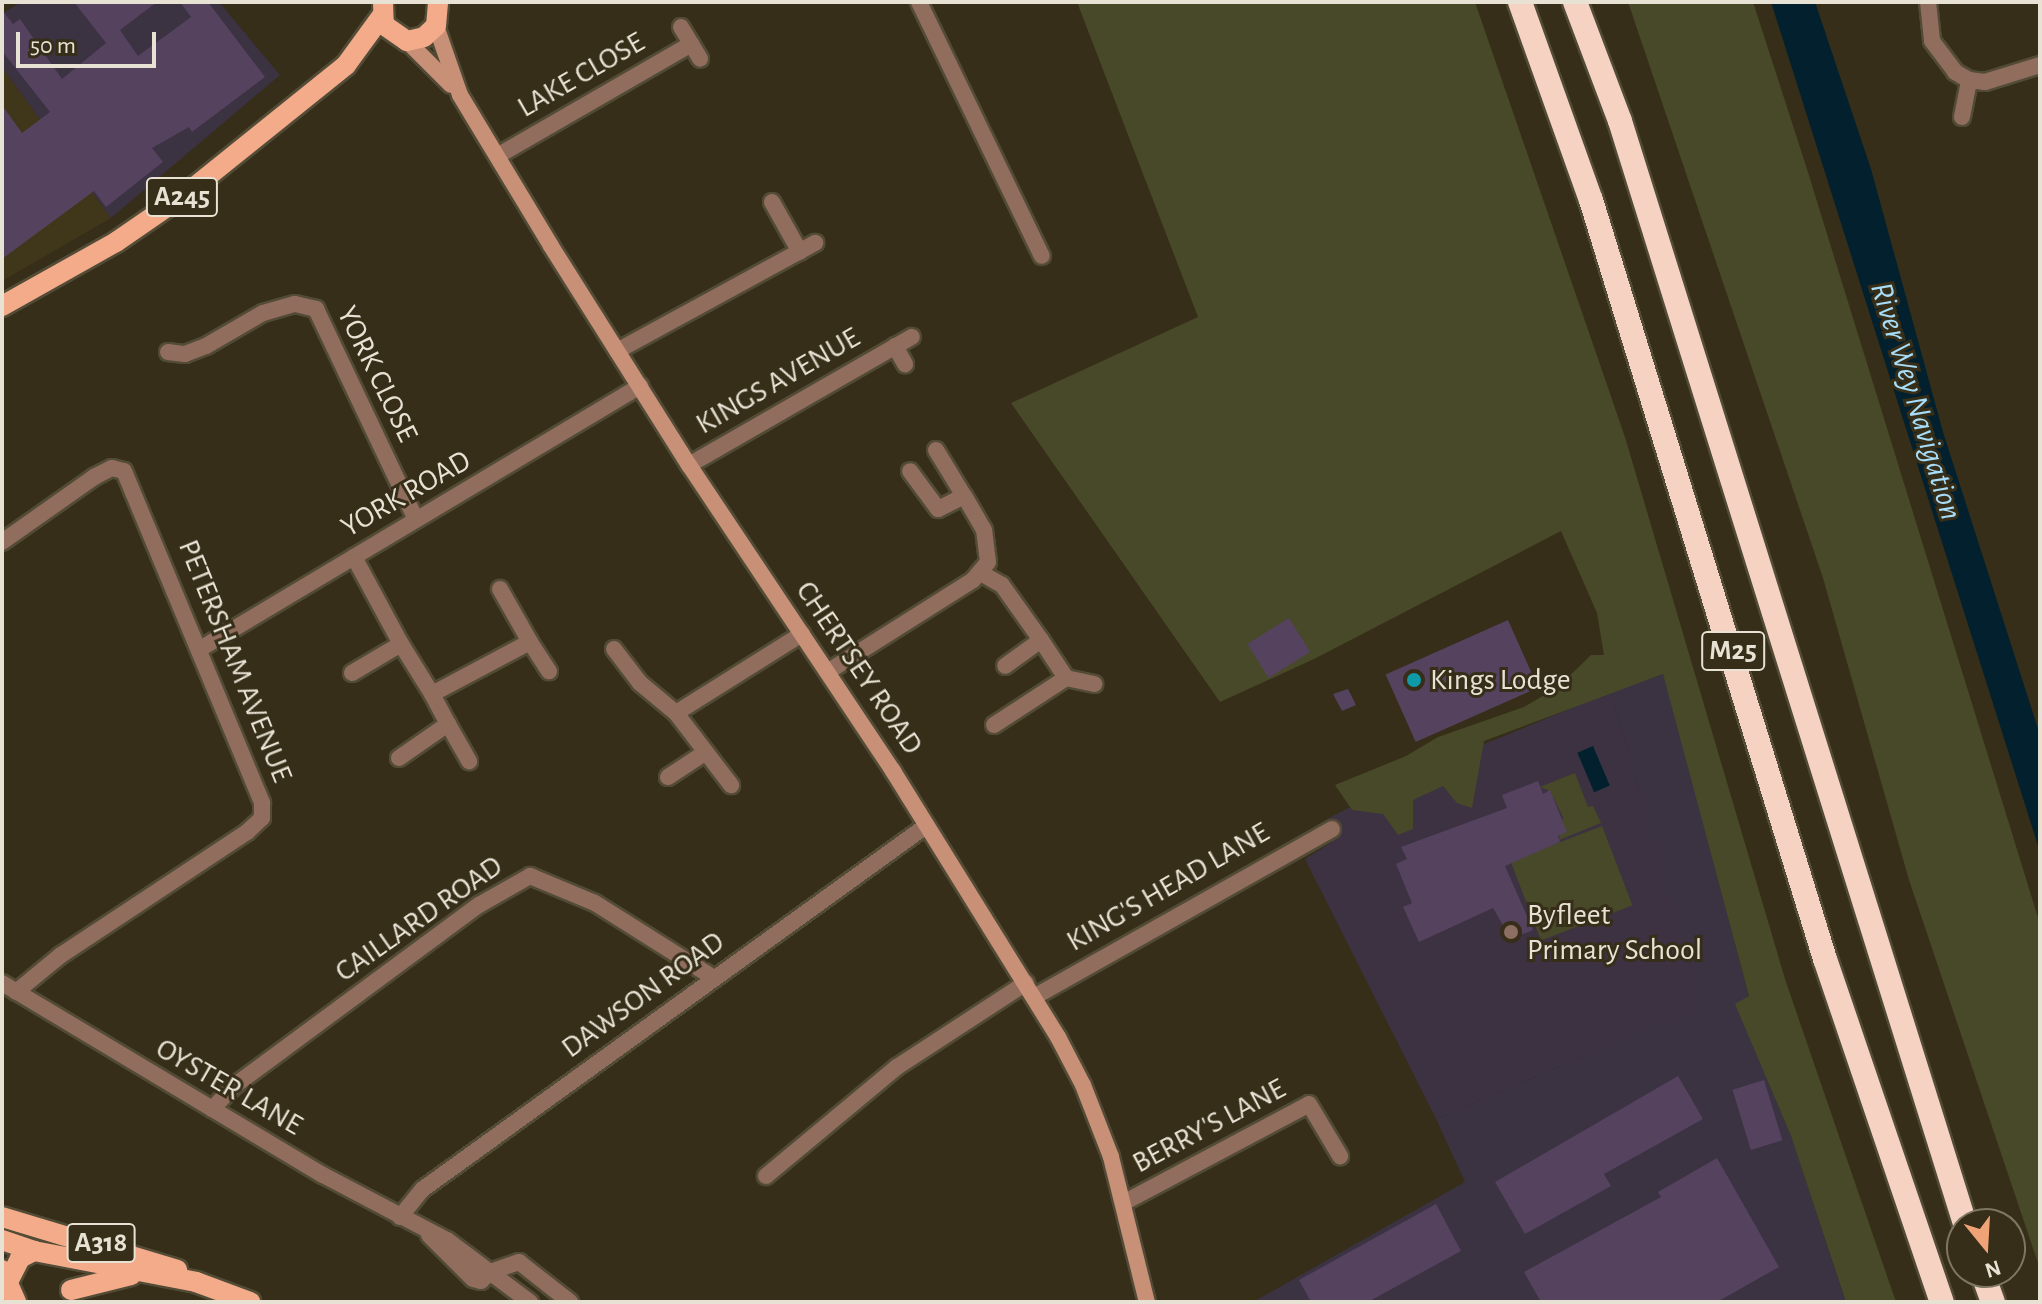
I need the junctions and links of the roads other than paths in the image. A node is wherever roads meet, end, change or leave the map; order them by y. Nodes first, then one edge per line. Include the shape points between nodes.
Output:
1 (919, 2) edge
2 (1520, 2) edge
3 (1575, 2) edge
4 (1928, 2) edge
5 (439, 3) edge
6 (382, 6) edge
7 (436, 26) junction
8 (681, 27) dead end
9 (402, 39) junction
10 (346, 65) junction
11 (2040, 65) edge
12 (1969, 80) junction
13 (460, 95) junction
14 (1962, 117) dead end
15 (499, 155) junction
16 (772, 202) dead end
17 (1042, 256) dead end
18 (2, 306) edge
19 (912, 337) dead end
20 (895, 346) junction
21 (617, 351) junction
22 (168, 352) dead end
23 (905, 364) dead end
24 (640, 386) junction
25 (936, 450) dead end
26 (689, 465) junction
27 (910, 471) dead end
28 (964, 496) junction
29 (416, 520) junction
30 (2, 542) edge
31 (354, 557) junction
32 (981, 573) junction
33 (500, 589) dead end
34 (802, 634) junction
35 (1041, 640) junction
36 (530, 642) junction
37 (401, 644) junction
38 (200, 649) junction
39 (614, 649) dead end
40 (1005, 666) dead end
41 (549, 671) dead end
42 (829, 671) junction
43 (352, 673) dead end
44 (1066, 678) junction
45 (1094, 684) dead end
46 (432, 694) junction
47 (676, 713) junction
48 (448, 724) junction
49 (994, 725) dead end
50 (706, 752) junction
51 (399, 758) dead end
52 (469, 761) dead end
53 (668, 777) dead end
54 (731, 785) dead end
55 (926, 826) junction
56 (1332, 829) dead end
57 (714, 978) junction
58 (9, 988) edge
59 (1030, 990) junction
60 (212, 1109) junction
61 (1340, 1156) dead end
62 (766, 1176) dead end
63 (1125, 1202) junction
64 (1960, 1208) edge
65 (2, 1217) edge
66 (400, 1217) junction
67 (2, 1240) edge
68 (34, 1251) junction
69 (57, 1256) junction
70 (490, 1272) junction
71 (163, 1275) junction
72 (5, 1276) edge
73 (196, 1282) junction
74 (67, 1296) edge
75 (570, 1301) edge
76 (16, 1302) edge
77 (250, 1302) edge
78 (530, 1302) edge
79 (1147, 1302) edge
80 (1942, 1302) edge

1 - 17 street
2 - 80 highway, M25 via 1591,200 1825,959
3 - 64 highway, M25 via 1620,121
4 - 12 street via 1932,41 1955,72
5 - 7 main road
6 - 9 main road
6 - 10 main road, A245
7 - 9 main road via 424,37
7 - 13 street, CHERTSEY ROAD
8 - 15 street, LAKE CLOSE via 696,51
9 - 10 main road, A245
9 - 13 street, CHERTSEY ROAD
10 - 18 main road, A245 via 152,218
11 - 12 street via 1985,82
12 - 14 street
13 - 15 street, CHERTSEY ROAD
15 - 21 street, CHERTSEY ROAD
16 - 21 street via 808,248
19 - 20 street, KINGS AVENUE
20 - 23 street, KINGS AVENUE
20 - 26 street, KINGS AVENUE
21 - 24 street, CHERTSEY ROAD
22 - 29 street, YORK CLOSE via 185,354 206,346 263,313 295,304 316,309
24 - 26 street, CHERTSEY ROAD
24 - 29 street, YORK ROAD
25 - 28 street
26 - 34 street, CHERTSEY ROAD
27 - 28 street via 938,509
28 - 32 street via 984,530 988,562
29 - 31 street, YORK ROAD
30 - 38 street, PETERSHAM AVENUE via 94,477 112,468 124,471
31 - 37 street
31 - 38 street, YORK ROAD
32 - 35 street via 1002,585
32 - 42 street
33 - 36 street
34 - 42 street, CHERTSEY ROAD
34 - 47 street
35 - 40 street
35 - 44 street
36 - 41 street
36 - 46 street
37 - 43 street
37 - 46 street
38 - 58 street, PETERSHAM AVENUE via 262,803 262,818
39 - 47 street via 640,683
42 - 55 street, CHERTSEY ROAD
44 - 45 street
44 - 49 street
46 - 48 street
47 - 50 street
48 - 51 street
48 - 52 street
50 - 53 street
50 - 54 street
55 - 57 street, DAWSON ROAD
55 - 59 street, CHERTSEY ROAD
56 - 59 street, KING'S HEAD LANE
57 - 60 street, CAILLARD ROAD via 595,903 530,876 479,905 234,1086
57 - 66 street, DAWSON ROAD via 423,1189
58 - 60 street, OYSTER LANE
59 - 62 street, KING'S HEAD LANE via 897,1067
59 - 63 street, CHERTSEY ROAD via 1083,1085
60 - 66 street, OYSTER LANE
61 - 63 street, BERRY'S LANE via 1309,1104
63 - 79 street, CHERTSEY ROAD
65 - 73 main road, A318 via 166,1263
66 - 70 street, OYSTER LANE via 447,1240
67 - 68 main road, A318
68 - 69 main road, A318
68 - 72 main road, A318
69 - 71 main road, A318
69 - 74 main road, A318 via 70,1273
70 - 75 street via 519,1262
70 - 78 street, OYSTER LANE
71 - 73 main road, A318
71 - 74 main road, A318 via 127,1275
72 - 76 main road, A318
73 - 77 main road, A318

